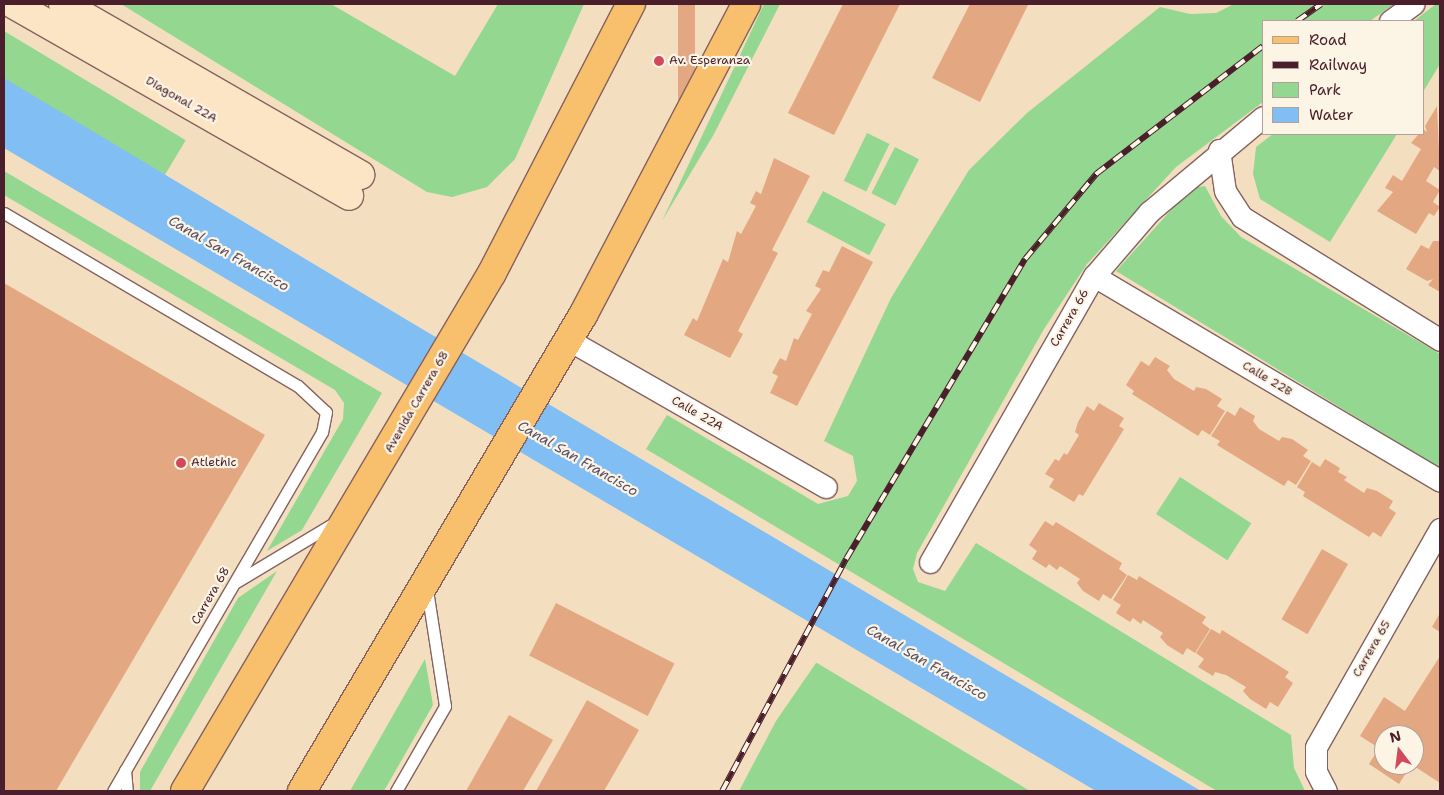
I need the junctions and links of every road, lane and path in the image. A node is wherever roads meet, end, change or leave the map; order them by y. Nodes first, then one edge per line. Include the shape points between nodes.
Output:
1 (14, 4) edge
2 (63, 4) edge
3 (631, 4) edge
4 (746, 4) edge
5 (1413, 4) edge
6 (1391, 20) edge
7 (1262, 119) edge
8 (1220, 150) junction
9 (4, 213) edge
10 (1094, 276) junction
11 (569, 340) junction
12 (1440, 340) edge
13 (1440, 481) edge
14 (826, 487) dead end
15 (352, 512) junction
16 (1440, 529) edge
17 (930, 562) dead end
18 (426, 582) junction
19 (234, 583) junction
20 (125, 770) junction
21 (113, 791) edge
22 (127, 791) edge
23 (186, 791) edge
24 (302, 791) edge
25 (396, 791) edge
26 (1326, 791) edge

1 - 2 street, Diagonal 22A via 354,186
3 - 15 main road, Avenida Carrera 68 via 458,332
4 - 11 main road
5 - 6 street
7 - 8 street, Carrera 66
8 - 10 street, Carrera 66 via 1149,212
8 - 12 street via 1225,191 1242,217
9 - 19 lane, Carrera 68 via 298,386 326,412 322,432
10 - 13 street, Calle 22B
10 - 17 street, Carrera 66
11 - 14 street, Calle 22A
11 - 18 main road
15 - 19 lane
15 - 23 main road, Avenida Carrera 68
16 - 26 street, Carrera 65 via 1316,746 1316,771
18 - 24 main road
18 - 25 lane via 444,706
19 - 20 lane, Carrera 68
20 - 21 lane, Carrera 68
20 - 22 lane

